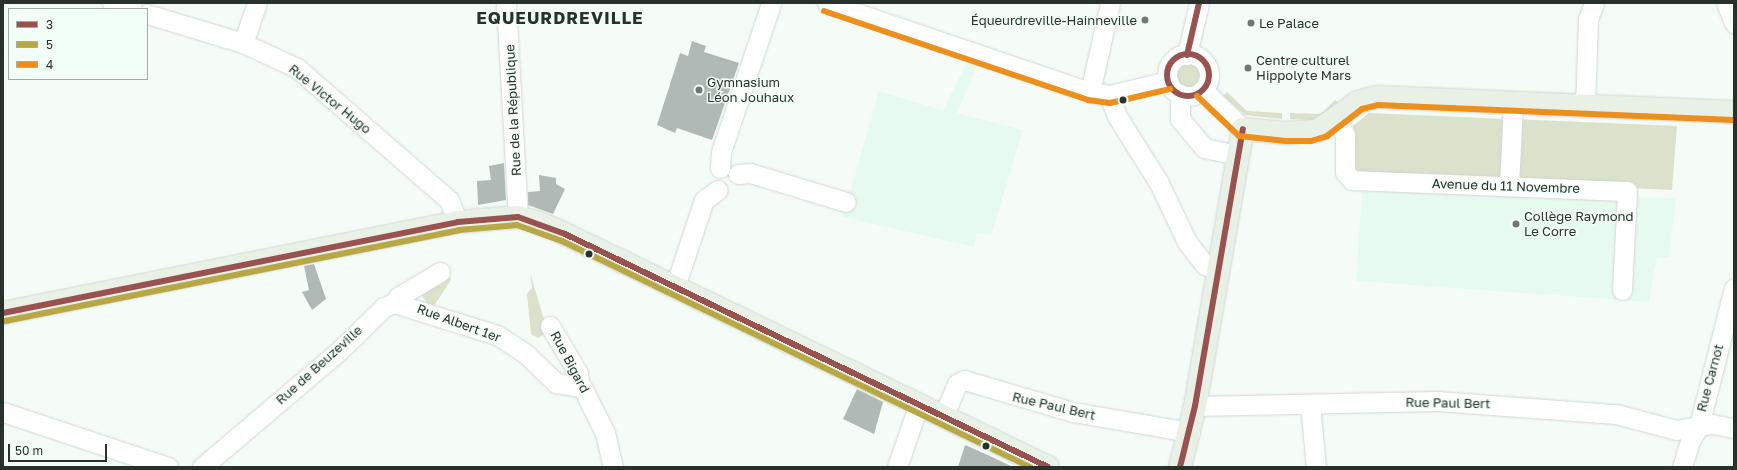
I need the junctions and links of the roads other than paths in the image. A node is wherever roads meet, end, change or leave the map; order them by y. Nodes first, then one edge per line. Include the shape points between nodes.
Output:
1 (112, 3) edge
2 (257, 3) edge
3 (506, 3) edge
4 (771, 3) edge
5 (827, 3) edge
6 (1110, 3) edge
7 (1199, 3) edge
8 (1594, 3) edge
9 (1726, 3) edge
10 (129, 8) edge
11 (148, 14) edge
12 (1734, 22) edge
13 (243, 44) junction
14 (1187, 54) junction
15 (1174, 88) junction
16 (1203, 90) junction
17 (1090, 92) junction
18 (1109, 95) junction
19 (1513, 103) junction
20 (1585, 106) junction
21 (1733, 114) edge
22 (1337, 119) junction
23 (1243, 129) junction
24 (1237, 155) junction
25 (720, 168) junction
26 (738, 174) junction
27 (1509, 186) junction
28 (718, 190) junction
29 (846, 202) dead end
30 (518, 217) junction
31 (458, 222) junction
32 (1217, 270) junction
33 (440, 272) dead end
34 (675, 287) junction
35 (1734, 288) edge
36 (1622, 290) dead end
37 (394, 303) junction
38 (3, 313) edge
39 (550, 326) dead end
40 (579, 385) junction
41 (1310, 404) junction
42 (918, 406) junction
43 (1195, 406) junction
44 (3, 412) edge
45 (943, 417) junction
46 (1699, 426) junction
47 (1734, 428) edge
48 (1190, 432) junction
49 (168, 467) edge
50 (202, 467) edge
51 (613, 467) edge
52 (897, 467) edge
53 (1048, 467) edge
54 (1180, 467) edge
55 (1316, 467) edge
56 (1682, 467) edge

1 - 10 street
2 - 13 street
3 - 30 street, Rue de la République
4 - 25 street via 721,152
5 - 17 street
6 - 17 street
7 - 14 street
8 - 20 street via 1588,19
9 - 12 street
11 - 13 street, Rue Victor Hugo
13 - 31 street, Rue Victor Hugo via 297,68 449,200
14 - 15 street via 1171,63
14 - 16 street via 1200,58 1206,64 1209,77
15 - 16 street via 1192,96
15 - 18 street
15 - 24 street via 1180,119 1204,148
16 - 23 street
17 - 18 street
18 - 32 street via 1117,116 1159,183 1191,248 1205,265
19 - 20 main road
19 - 22 main road via 1371,98 1358,102
19 - 27 street
20 - 21 main road
22 - 23 main road via 1324,129 1310,133
22 - 27 street, Avenue du 11 Novembre via 1345,135 1345,172 1352,180
23 - 24 main road
24 - 32 main road
25 - 26 street via 733,168
25 - 28 street via 713,178
26 - 28 street via 739,183 734,190 726,193
26 - 29 street via 750,173
27 - 36 street, Avenue du 11 Novembre via 1627,190
28 - 34 street via 704,200
30 - 31 main road
30 - 34 main road via 542,223
31 - 38 main road
32 - 43 main road
33 - 37 street, Rue de Beuzeville via 398,297
34 - 42 main road
35 - 46 street, Rue Carnot
37 - 40 street, Rue Albert 1er via 497,335 526,354 556,383
37 - 50 street, Rue de Beuzeville via 384,307 341,349
39 - 40 street, Rue Bigard via 578,373
40 - 51 street, Rue Bigard via 597,413
41 - 43 street, Rue Paul Bert
41 - 46 street, Rue Paul Bert via 1437,401 1616,414 1676,430
41 - 55 street
42 - 45 main road
42 - 52 street
43 - 48 main road
44 - 49 street via 74,433
45 - 48 street, Rue Paul Bert via 957,384 964,380 1072,412
45 - 53 main road
46 - 47 street, Rue Paul Bert via 1711,424
46 - 56 street, Rue Carnot via 1690,441
48 - 54 main road

